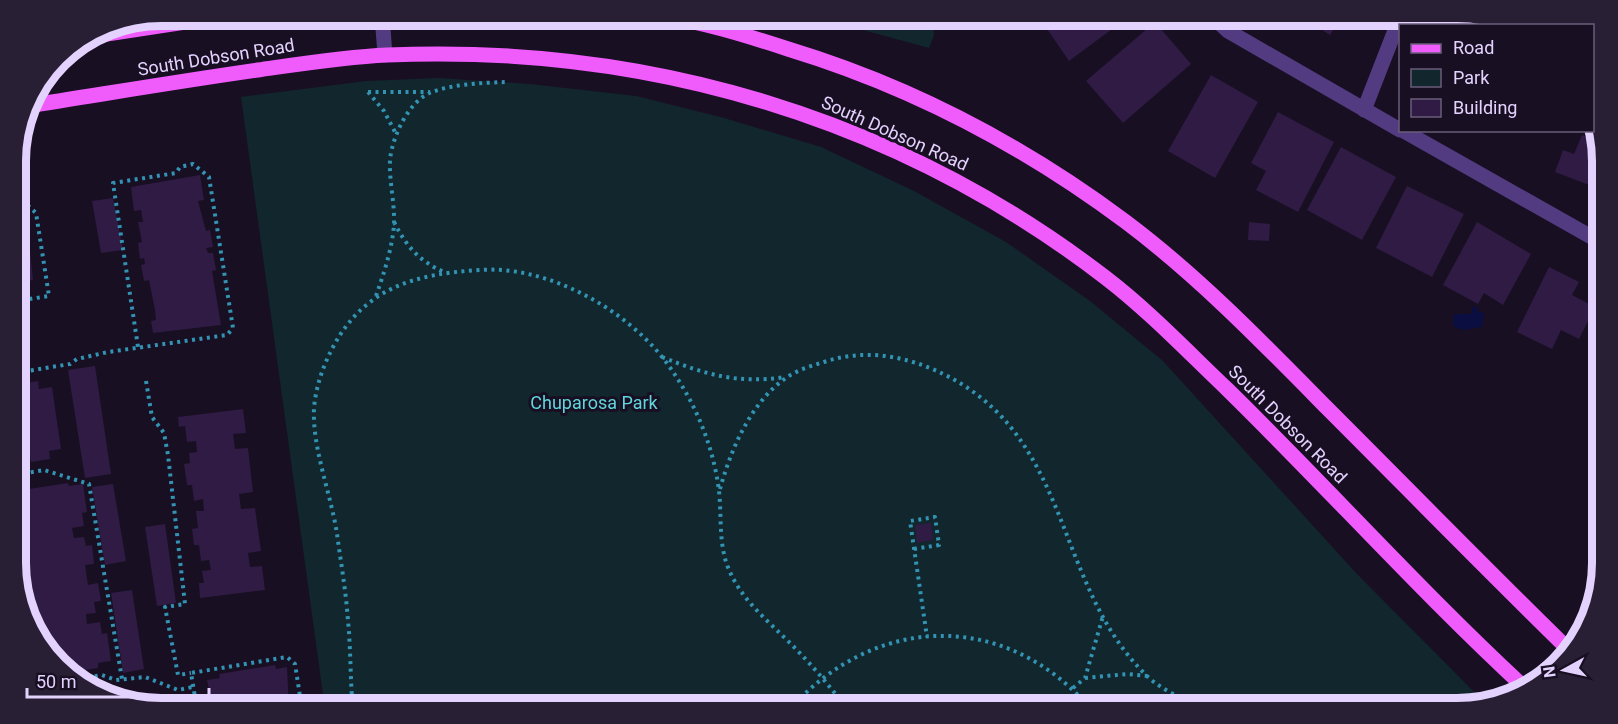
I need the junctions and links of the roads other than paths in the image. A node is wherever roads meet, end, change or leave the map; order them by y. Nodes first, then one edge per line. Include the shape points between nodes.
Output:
1 (159, 26) edge
2 (383, 26) edge
3 (704, 26) edge
4 (1223, 26) edge
5 (1397, 26) edge
6 (120, 32) edge
7 (385, 55) junction
8 (38, 104) edge
9 (1364, 110) junction
10 (1399, 129) edge
11 (1405, 132) edge
12 (1592, 237) edge
13 (1559, 640) edge
14 (1520, 683) edge

1 - 6 main road
2 - 7 street
3 - 13 main road via 827,61 899,90 974,125 1127,223 1278,358
4 - 9 street
5 - 9 street
7 - 8 main road, South Dobson Road
7 - 14 main road, South Dobson Road via 557,60 645,71 810,115 893,149 969,188 1107,279 1178,342
9 - 10 street
11 - 12 street

